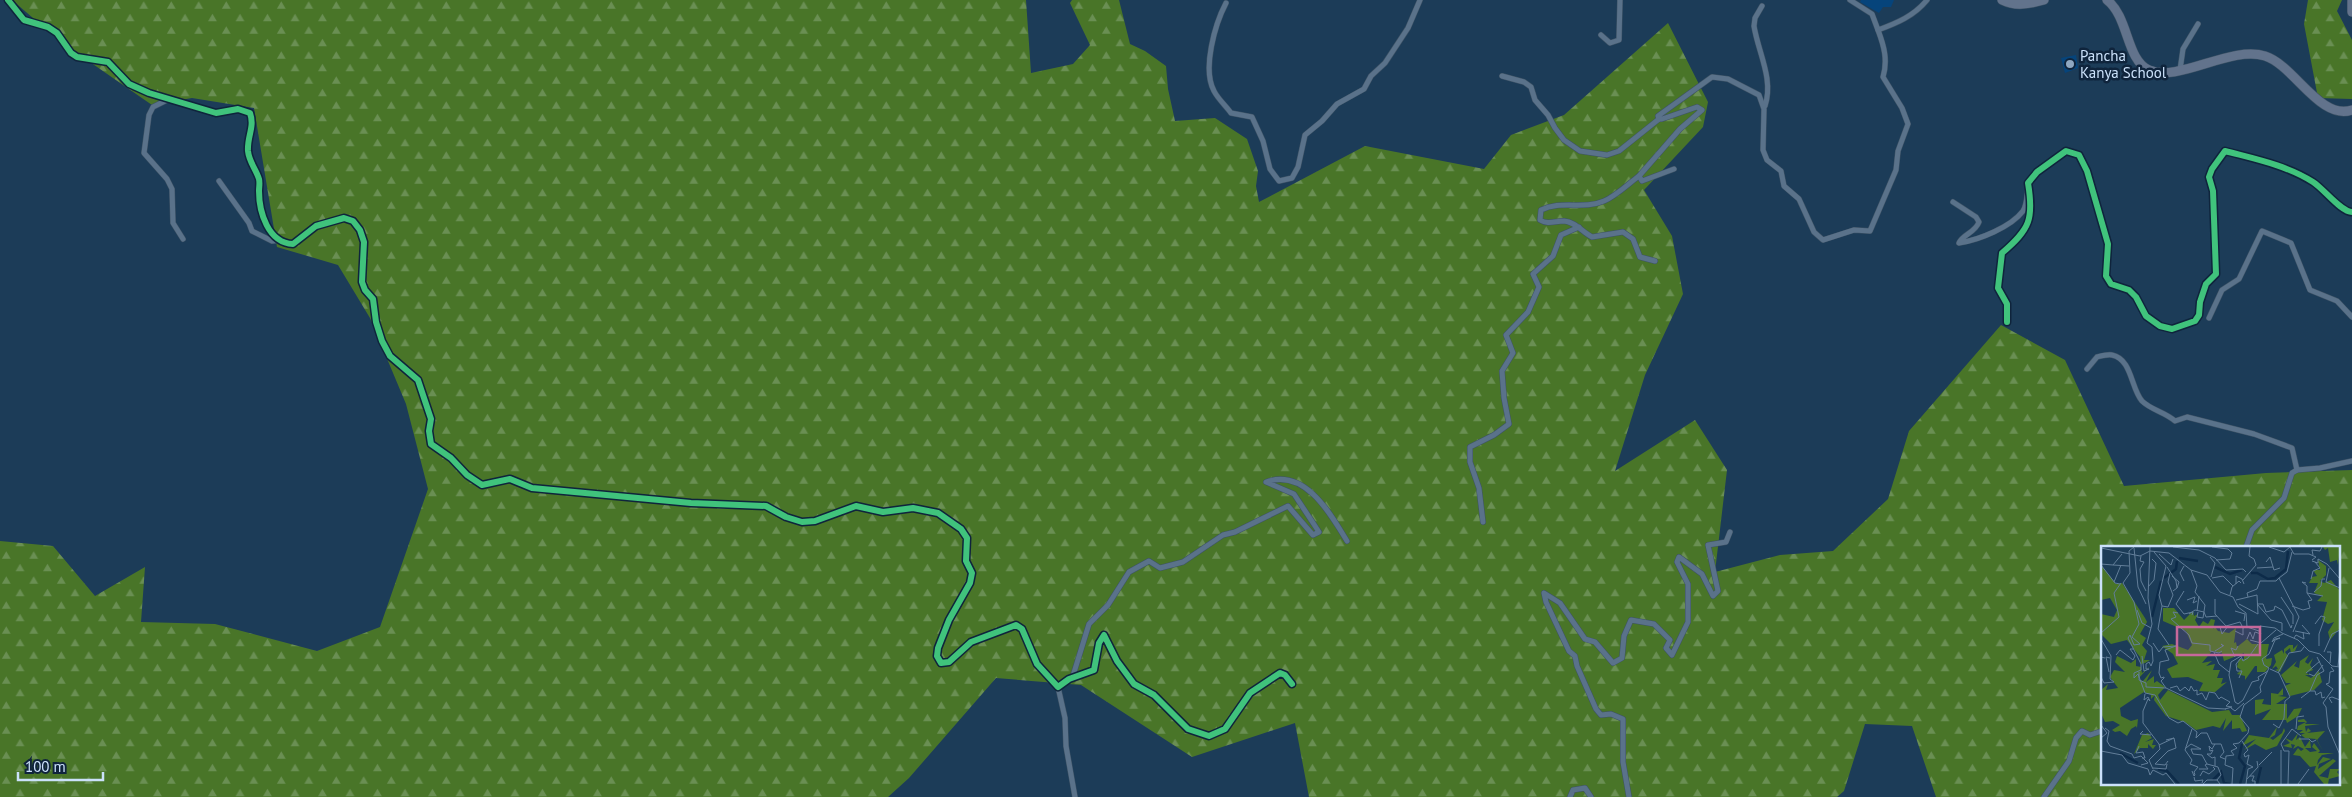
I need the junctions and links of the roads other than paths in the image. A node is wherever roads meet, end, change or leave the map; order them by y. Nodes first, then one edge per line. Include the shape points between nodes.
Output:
1 (8, 0) edge
2 (1420, 0) edge
3 (1620, 0) edge
4 (1850, 0) edge
5 (1927, 0) edge
6 (2002, 0) edge
7 (2044, 0) edge
8 (2107, 0) edge
9 (2352, 1) edge
10 (1226, 3) dead end
11 (1762, 6) dead end
12 (2352, 12) edge
13 (2198, 24) dead end
14 (1878, 30) junction
15 (1601, 35) dead end
16 (2180, 70) junction
17 (1502, 76) dead end
18 (170, 99) junction
19 (1764, 109) junction
20 (2350, 113) edge
21 (1659, 119) junction
22 (1674, 169) dead end
23 (1640, 176) junction
24 (219, 181) dead end
25 (2028, 183) junction
26 (1952, 202) dead end
27 (2352, 212) edge
28 (1579, 228) junction
29 (183, 239) dead end
30 (282, 240) junction
31 (1654, 261) dead end
32 (2352, 317) edge
33 (2209, 318) dead end
34 (2007, 322) dead end
35 (2087, 369) dead end
36 (2352, 461) edge
37 (2297, 470) junction
38 (1483, 522) dead end
39 (1730, 532) dead end
40 (1347, 541) dead end
41 (2246, 546) edge
42 (1072, 679) junction
43 (1292, 684) dead end
44 (1058, 687) junction
45 (2101, 731) edge
46 (1075, 797) edge
47 (1570, 797) edge
48 (1592, 797) edge
49 (1629, 797) edge
50 (2044, 797) edge

1 - 18 street via 24,20 57,33 77,57 108,62 129,84
2 - 10 street via 1408,28 1385,64 1371,76 1364,89 1337,104 1308,131 1292,178 1279,181 1270,169 1263,141 1252,117 1231,113 1214,91 1209,78 1208,62
3 - 15 street via 1619,40 1610,43
4 - 14 street via 1872,14
5 - 14 street via 1920,9
6 - 7 highway via 2026,5
8 - 16 highway via 2119,12 2132,48 2143,66 2156,72
9 - 12 highway
11 - 19 street via 1754,18 1754,26 1767,80 1768,96
13 - 16 street via 2183,49
14 - 19 street via 1885,49 1883,77 1908,124 1898,151 1896,170 1870,231 1854,230 1823,240 1814,232 1799,199 1784,186 1781,171 1768,160 1763,150
16 - 20 highway via 2246,54 2264,56 2280,63 2319,103
17 - 21 street via 1531,87 1535,100 1554,128 1580,151 1607,155 1619,151
18 - 29 street via 153,107 149,115 144,153 172,189 173,223
18 - 30 street via 216,113 238,109 250,113 252,128 248,152 252,168 260,180 258,192 264,222 272,234
19 - 21 street via 1755,91 1728,79 1712,77 1665,109
21 - 23 street via 1697,107 1702,110 1680,129
22 - 23 street via 1649,180 1642,181
23 - 28 street via 1604,201 1551,205 1541,210 1540,220 1545,223 1565,221
24 - 30 street via 252,231 272,241
25 - 26 street via 2024,210 2013,220 1969,241 1960,243 1977,228 1979,222
25 - 27 street via 2036,172 2066,151 2079,155 2108,244 2106,276 2112,284 2129,290 2146,316 2160,326 2172,329 2199,316 2206,284 2216,274 2210,177 2225,151 2300,174 2322,188 2343,210
25 - 34 street via 2031,202 2028,226 2020,238 2002,253 1999,269 1998,288 2007,304
28 - 31 street via 1592,237 1623,232 1632,239 1640,257
28 - 38 street via 1561,235 1553,256 1533,274 1540,288 1528,312 1506,335 1513,353 1502,371 1510,424 1470,447 1470,462 1479,488
30 - 44 street via 293,244 316,226 344,218 353,221 364,242 362,282 373,299 382,341 390,356 418,380 431,419 431,444 482,485 510,479 532,488 691,503 766,506 802,522 815,521 856,506 882,512 913,508 938,513 961,529 967,538 966,561 972,573 938,648 939,661 949,662 971,642 1016,625 1022,629 1037,664
32 - 33 street via 2337,301 2310,290 2291,243 2262,231 2239,279 2222,290
35 - 37 street via 2097,357 2112,355 2121,360 2140,399 2149,407 2176,421 2187,417 2254,434 2292,448
36 - 37 street
37 - 41 street via 2292,474 2284,498 2252,530
39 - 49 street via 1726,542 1708,545 1717,580 1718,591 1713,596 1702,574 1679,557 1677,562 1688,584 1688,622 1672,656 1666,648 1670,640 1654,624 1631,620 1624,636 1622,658 1613,663 1595,642 1585,639 1560,603 1544,593 1569,651 1575,656 1596,709 1601,715 1611,714 1622,719 1623,762
40 - 42 street via 1330,514 1305,486 1279,477 1266,482 1294,494 1319,532 1313,535 1288,506 1224,535 1183,562 1160,568 1150,561 1129,572 1108,605 1089,624
42 - 43 street via 1094,670 1099,643 1104,635 1117,662 1134,684 1154,695 1188,729 1209,736 1225,729 1250,693 1280,673
42 - 44 street
44 - 46 street
45 - 50 street via 2090,735 2082,731 2068,761
47 - 48 street via 1572,790 1585,788

